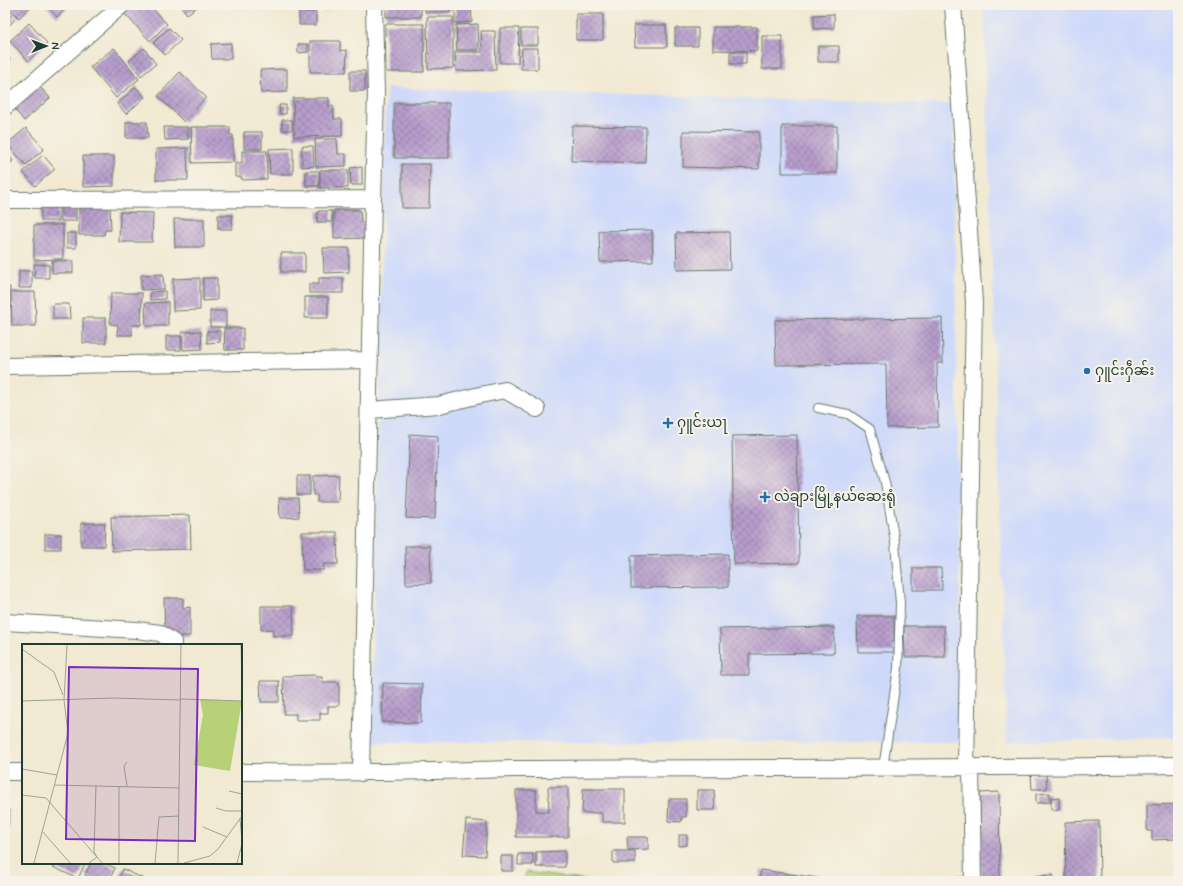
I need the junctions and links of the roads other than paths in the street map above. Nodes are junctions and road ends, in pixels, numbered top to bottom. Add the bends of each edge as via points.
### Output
1 (122, 5) edge
2 (374, 5) edge
3 (953, 5) edge
4 (5, 107) edge
5 (372, 199) junction
6 (5, 200) edge
7 (370, 360) junction
8 (5, 366) edge
9 (818, 408) dead end
10 (536, 409) dead end
11 (369, 410) junction
12 (5, 622) edge
13 (174, 644) edge
14 (1178, 765) edge
15 (968, 767) junction
16 (883, 768) junction
17 (5, 772) edge
18 (22, 772) edge
19 (242, 772) edge
20 (362, 772) junction
21 (973, 881) edge

1 - 4 street
2 - 5 street via 376,94
3 - 15 street via 974,302
5 - 6 street
5 - 7 street
7 - 8 street
7 - 11 street
9 - 16 lane via 848,414 870,429 885,482 895,543 900,603 898,668
10 - 11 street via 506,390 439,406
11 - 20 street
12 - 13 street via 137,630 160,633
14 - 15 street
15 - 16 street
15 - 21 street
16 - 20 street
17 - 18 street
19 - 20 street

